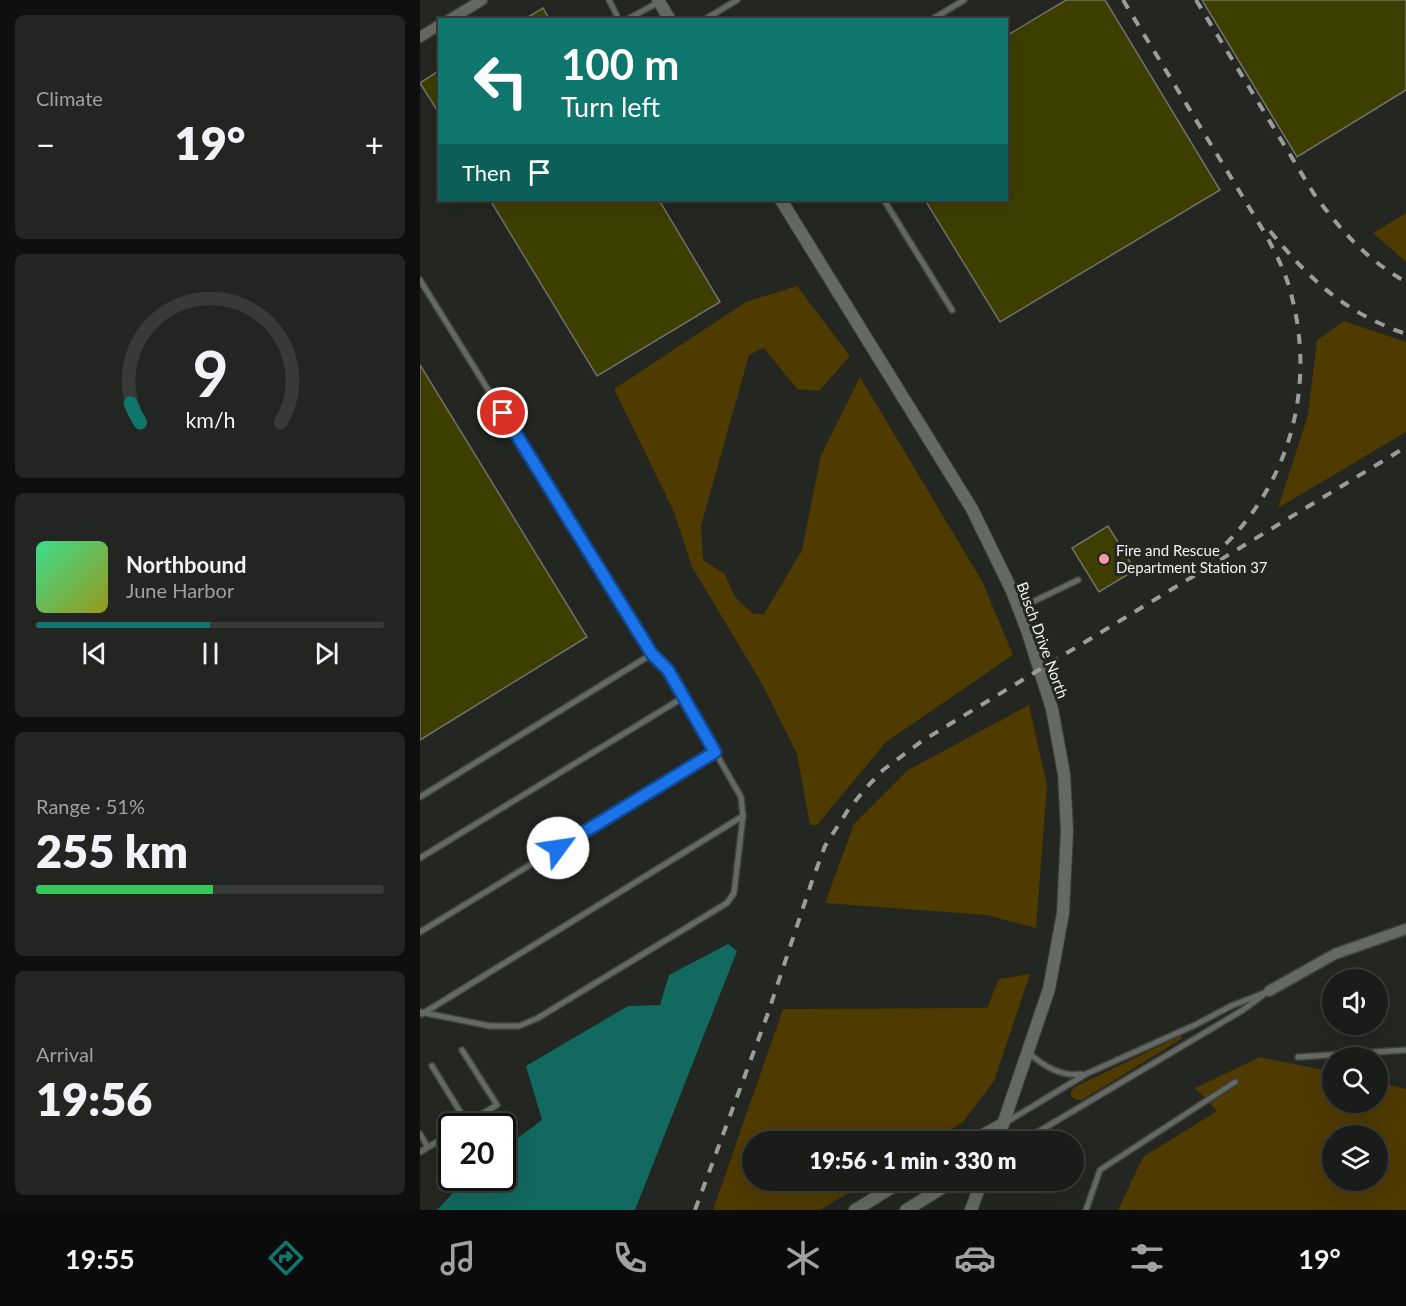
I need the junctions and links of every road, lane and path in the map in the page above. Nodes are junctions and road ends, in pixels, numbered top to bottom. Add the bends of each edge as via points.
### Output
1 (482, 0) edge
2 (609, 0) edge
3 (737, 0) edge
4 (964, 0) edge
5 (659, 1) edge
6 (452, 18) edge
7 (618, 18) edge
8 (629, 18) edge
9 (669, 18) edge
10 (707, 18) edge
11 (934, 18) edge
12 (438, 26) edge
13 (420, 37) edge
14 (782, 201) edge
15 (885, 201) edge
16 (420, 280) edge
17 (952, 310) dead end
18 (1078, 580) dead end
19 (1019, 609) junction
20 (652, 654) junction
21 (684, 697) junction
22 (715, 752) junction
23 (420, 798) edge
24 (743, 816) junction
25 (420, 858) edge
26 (1406, 928) edge
27 (420, 932) edge
28 (1269, 991) junction
29 (421, 1013) edge
30 (462, 1050) dead end
31 (1406, 1050) edge
32 (1028, 1051) junction
33 (1298, 1057) dead end
34 (432, 1066) dead end
35 (1086, 1074) junction
36 (1235, 1082) dead end
37 (457, 1113) edge
38 (484, 1113) edge
39 (1003, 1124) junction
40 (990, 1131) edge
41 (1001, 1131) edge
42 (1040, 1131) edge
43 (420, 1134) edge
44 (438, 1141) edge
45 (428, 1147) junction
46 (420, 1152) edge
47 (886, 1191) edge
48 (937, 1191) edge
49 (978, 1191) edge
50 (855, 1210) edge
51 (906, 1210) edge
52 (971, 1210) edge
53 (1086, 1210) edge

1 - 6 street
2 - 7 lane
3 - 10 lane
4 - 11 lane
5 - 8 lane
5 - 9 street
12 - 13 street
14 - 19 street, Busch Drive North via 972,509
15 - 17 lane
16 - 20 lane
18 - 19 lane
19 - 32 street, Busch Drive North via 1052,709 1064,774 1067,831 1063,913 1049,989
20 - 21 lane via 668,670
20 - 23 lane
21 - 22 lane
21 - 25 lane
22 - 24 lane via 741,797
22 - 27 lane
24 - 29 lane
24 - 29 lane via 734,893 727,903 519,1026 490,1026
26 - 28 street via 1335,954
28 - 35 lane
28 - 42 lane via 1243,1011
30 - 38 lane via 497,1105
31 - 33 lane
32 - 35 lane via 1040,1063 1071,1076
32 - 39 street, Busch Drive North
34 - 37 lane
35 - 39 lane
36 - 53 lane via 1100,1170
39 - 40 street
39 - 41 street, Busch Drive North
43 - 45 lane
44 - 45 lane
45 - 46 lane
47 - 50 street
48 - 51 street
49 - 52 street

